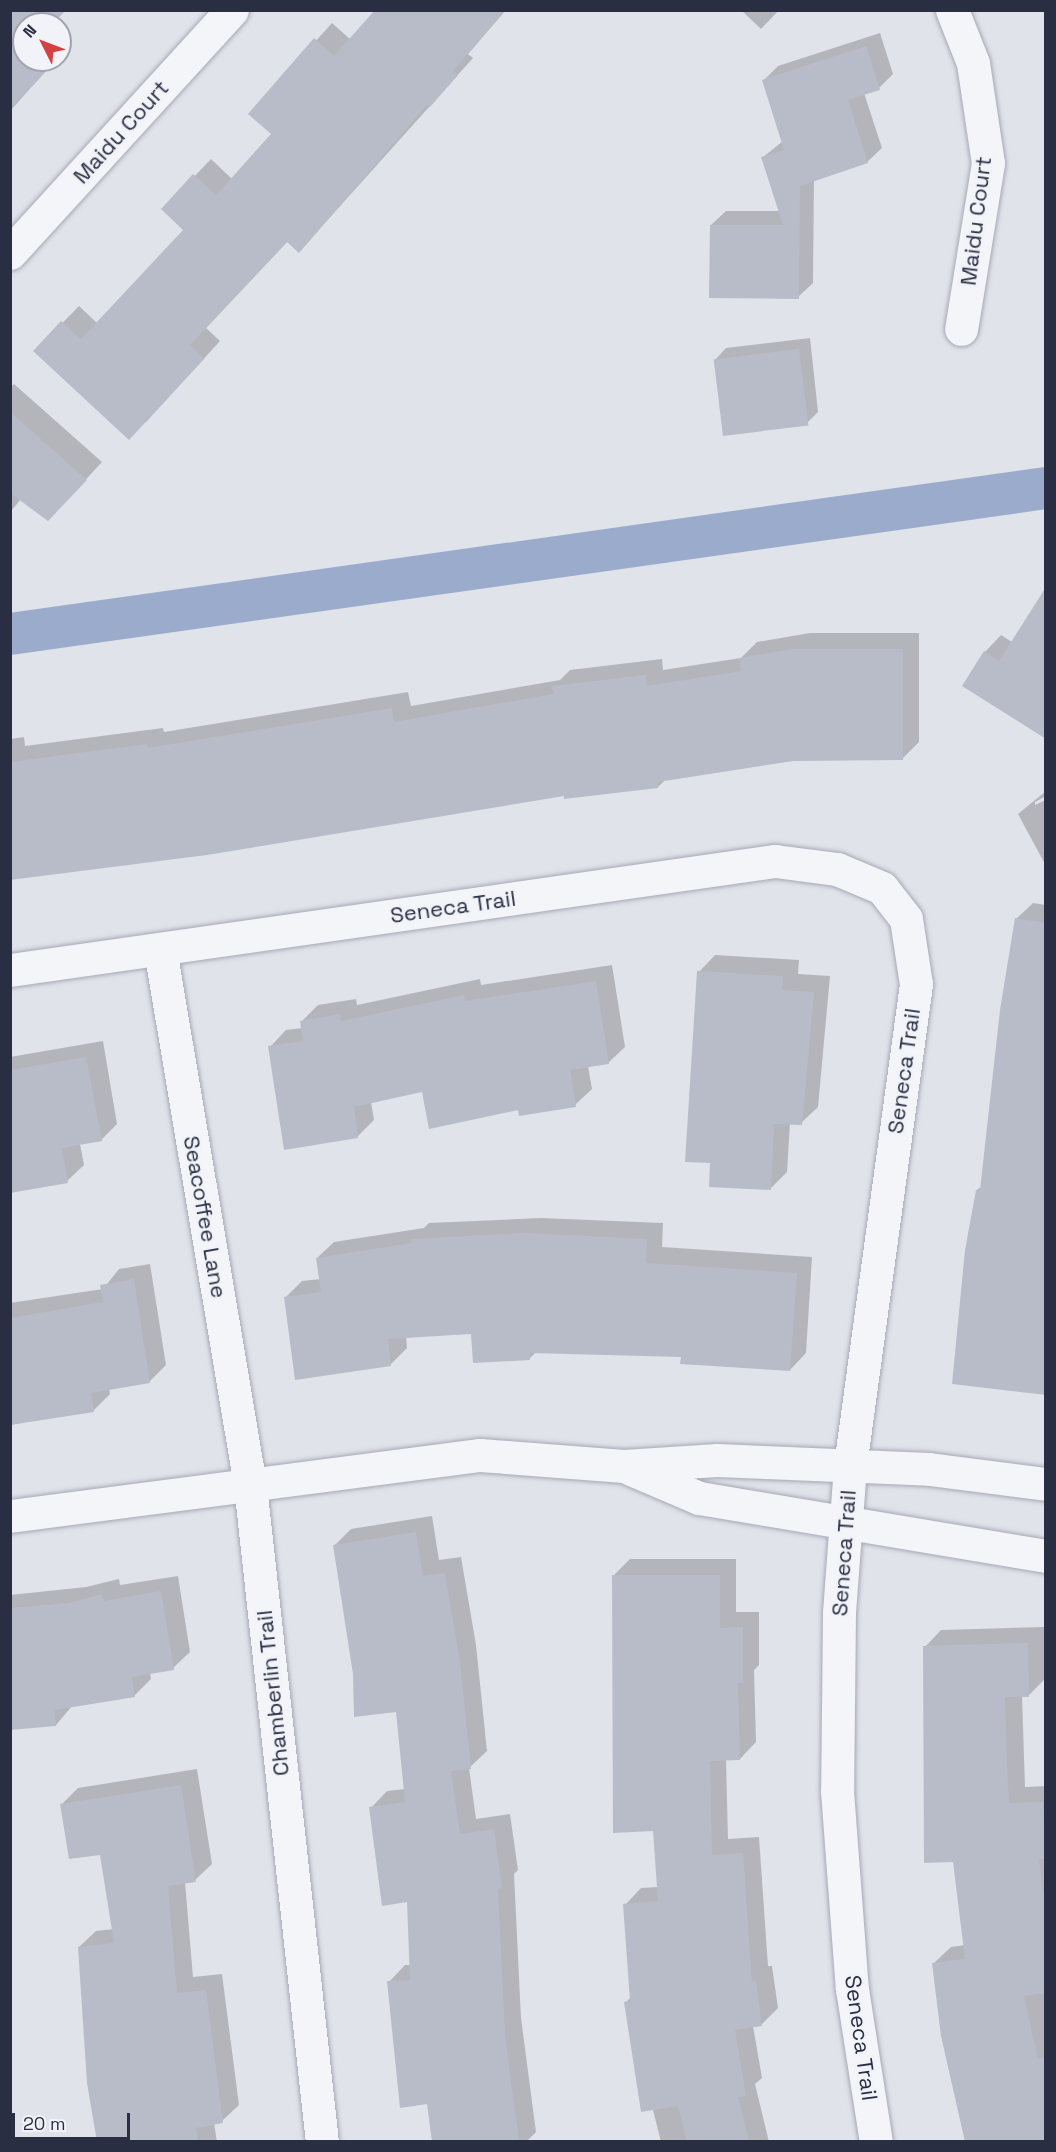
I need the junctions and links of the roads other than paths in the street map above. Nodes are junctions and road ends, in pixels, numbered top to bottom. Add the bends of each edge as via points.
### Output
1 (232, 10) edge
2 (952, 10) edge
3 (10, 253) edge
4 (961, 329) dead end
5 (160, 949) junction
6 (10, 970) edge
7 (624, 1466) junction
8 (849, 1466) junction
9 (1046, 1484) edge
10 (250, 1485) junction
11 (10, 1516) edge
12 (844, 1522) junction
13 (1046, 1556) edge
14 (322, 2142) edge
15 (876, 2142) edge

1 - 3 street, Maidu Court
2 - 4 street, Maidu Court via 973,63 988,163
5 - 6 street, Seneca Trail
5 - 8 street, Seneca Trail via 775,861 837,869 882,888 906,919 916,984
5 - 10 street, Seacoffee Lane
7 - 8 street via 717,1460
7 - 10 street via 480,1455
7 - 12 street via 699,1498
8 - 9 street via 929,1469
8 - 12 street, Seneca Trail
10 - 11 street
10 - 14 street, Chamberlin Trail
12 - 13 street
12 - 15 street, Seneca Trail via 837,1791 852,1989

